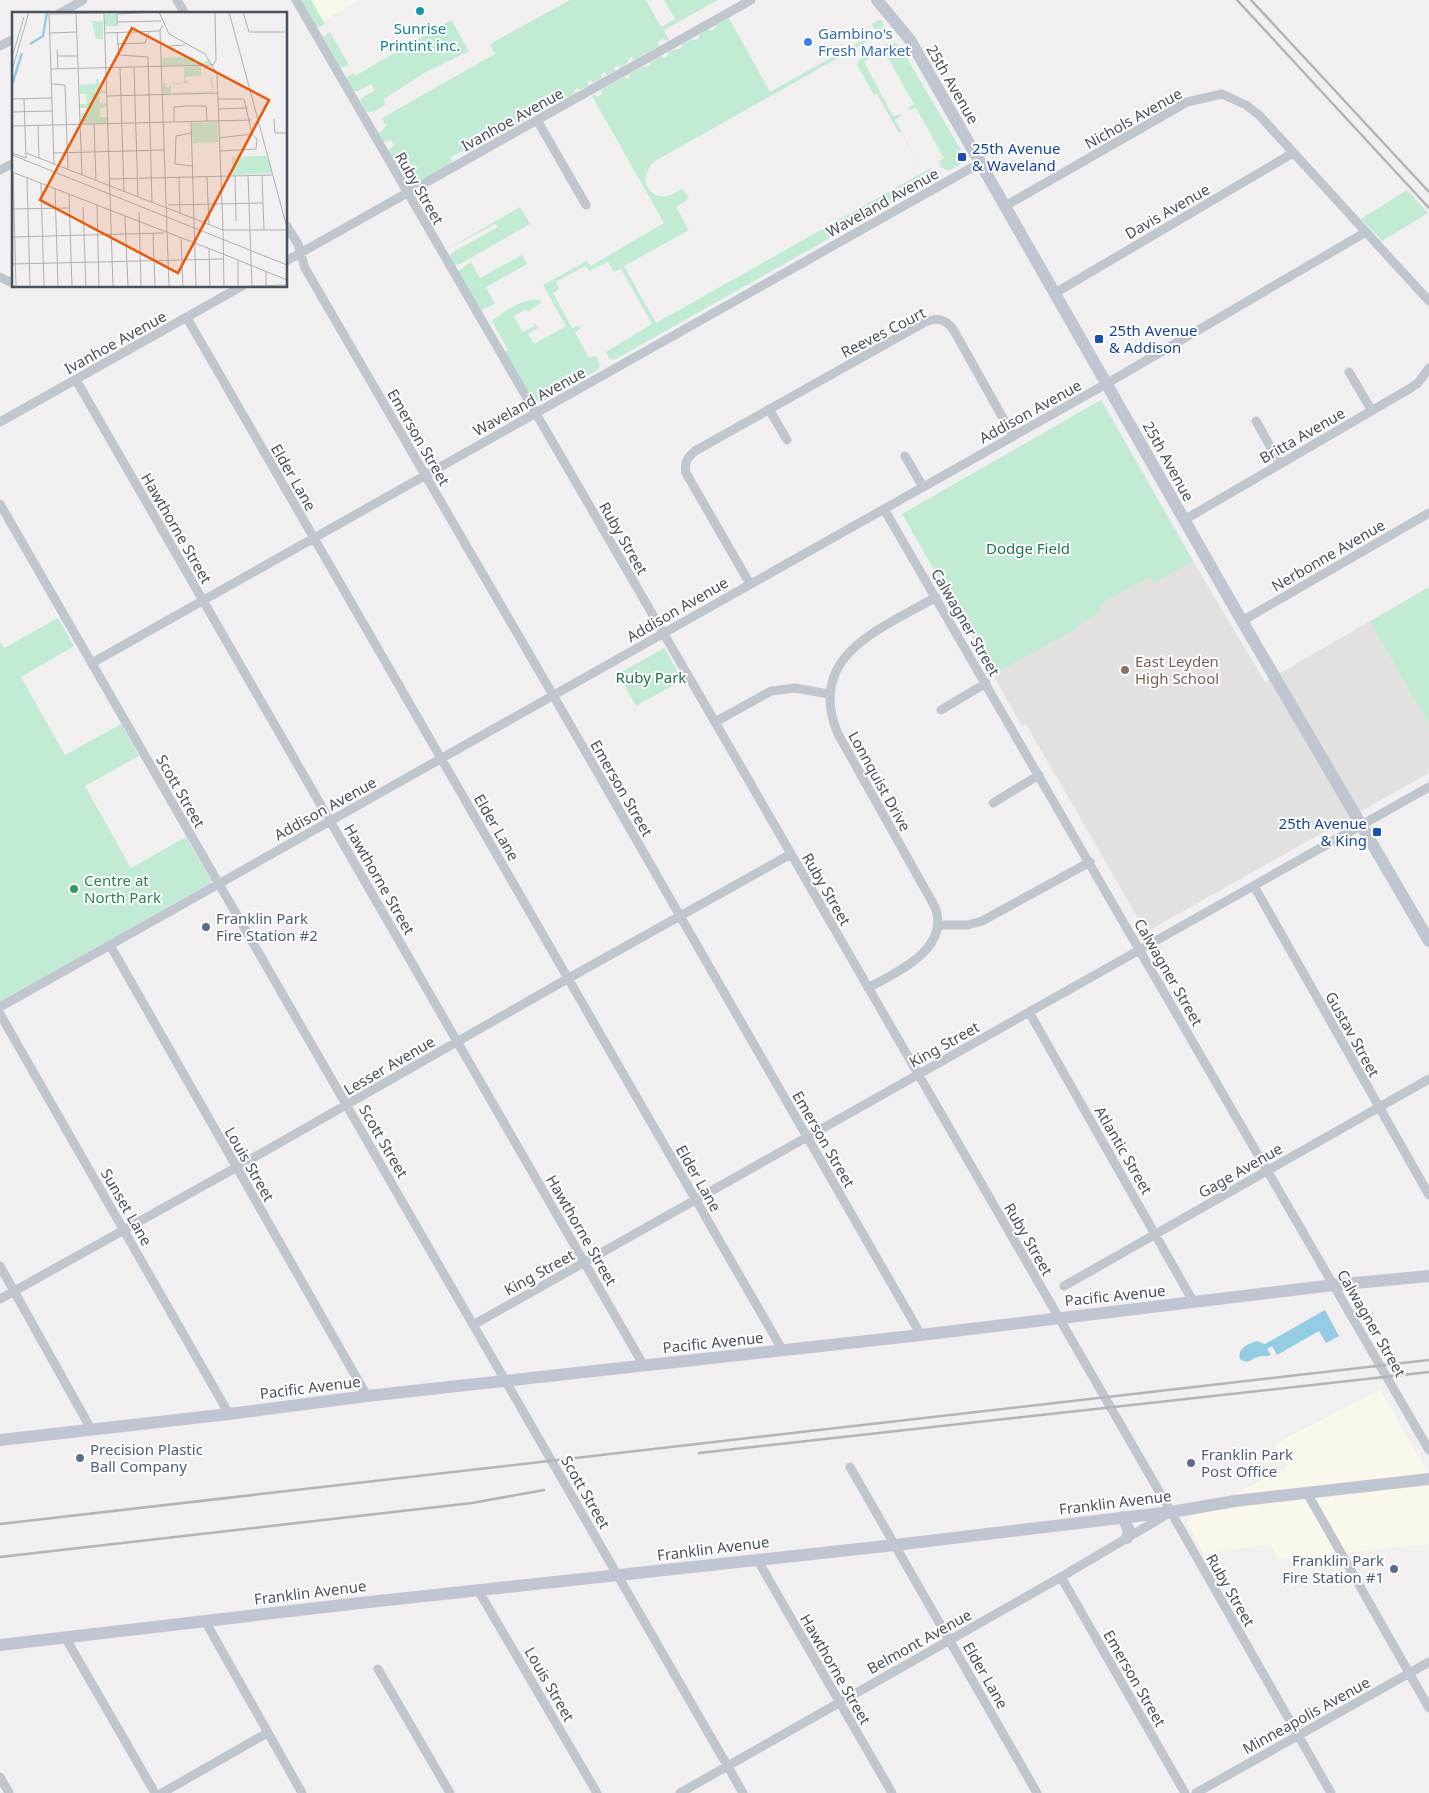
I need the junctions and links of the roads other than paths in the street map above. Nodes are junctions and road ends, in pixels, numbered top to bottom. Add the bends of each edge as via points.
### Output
1 (83, 0) edge
2 (177, 0) edge
3 (296, 0) edge
4 (751, 0) edge
5 (878, 0) edge
6 (62, 12) edge
7 (184, 12) edge
8 (12, 40) edge
9 (0, 46) edge
10 (537, 120) junction
11 (1293, 153) junction
12 (980, 163) junction
13 (12, 164) edge
14 (0, 170) edge
15 (407, 193) junction
16 (586, 205) dead end
17 (1005, 206) junction
18 (288, 227) edge
19 (1366, 232) junction
20 (300, 254) junction
21 (288, 261) edge
22 (0, 277) edge
23 (12, 282) edge
24 (239, 288) edge
25 (1055, 293) junction
26 (1429, 301) edge
27 (187, 318) junction
28 (1429, 368) edge
29 (1349, 372) dead end
30 (76, 380) junction
31 (1106, 384) junction
32 (769, 409) junction
33 (1372, 411) junction
34 (535, 413) junction
35 (1256, 421) dead end
36 (0, 422) edge
37 (1013, 436) junction
38 (787, 440) dead end
39 (905, 456) dead end
40 (1280, 464) junction
41 (425, 476) junction
42 (923, 487) junction
43 (0, 504) edge
44 (884, 509) junction
45 (1429, 512) edge
46 (1184, 520) junction
47 (314, 538) junction
48 (750, 584) junction
49 (936, 597) junction
50 (203, 601) junction
51 (1242, 621) junction
52 (663, 633) junction
53 (92, 663) junction
54 (986, 684) junction
55 (829, 694) junction
56 (553, 695) junction
57 (941, 710) dead end
58 (715, 722) junction
59 (442, 758) junction
60 (1039, 775) junction
61 (1429, 787) edge
62 (993, 804) dead end
63 (331, 821) junction
64 (1361, 825) junction
65 (791, 854) junction
66 (1090, 862) junction
67 (219, 884) junction
68 (1254, 886) junction
69 (680, 916) junction
70 (939, 925) junction
71 (1429, 941) edge
72 (110, 945) junction
73 (1140, 949) junction
74 (569, 978) junction
75 (868, 988) junction
76 (0, 1007) edge
77 (1029, 1012) junction
78 (0, 1014) edge
79 (457, 1042) junction
80 (917, 1075) junction
81 (1429, 1079) edge
82 (347, 1105) junction
83 (1378, 1108) junction
84 (807, 1136) junction
85 (236, 1167) junction
86 (1267, 1170) junction
87 (1429, 1195) edge
88 (696, 1200) junction
89 (124, 1230) junction
90 (1156, 1233) junction
91 (584, 1262) junction
92 (0, 1266) edge
93 (1429, 1276) edge
94 (1334, 1285) junction
95 (1064, 1286) dead end
96 (14, 1291) junction
97 (0, 1299) edge
98 (1194, 1302) junction
99 (1058, 1318) junction
100 (473, 1324) junction
101 (921, 1335) junction
102 (783, 1351) junction
103 (644, 1366) junction
104 (506, 1382) junction
105 (367, 1396) junction
106 (229, 1414) junction
107 (91, 1429) junction
108 (0, 1440) edge
109 (1429, 1450) edge
110 (850, 1467) dead end
111 (1429, 1479) edge
112 (1307, 1493) junction
113 (1171, 1512) junction
114 (1123, 1517) junction
115 (1127, 1538) junction
116 (895, 1545) junction
117 (757, 1559) junction
118 (618, 1575) junction
119 (1061, 1577) junction
120 (478, 1590) junction
121 (205, 1621) junction
122 (65, 1637) junction
123 (949, 1639) junction
124 (0, 1645) edge
125 (1429, 1662) edge
126 (378, 1669) dead end
127 (1409, 1673) junction
128 (839, 1702) junction
129 (1429, 1708) edge
130 (267, 1733) junction
131 (1298, 1736) junction
132 (728, 1766) junction
133 (0, 1776) edge
134 (10, 1793) edge
135 (155, 1793) edge
136 (162, 1793) edge
137 (302, 1793) edge
138 (450, 1793) edge
139 (597, 1793) edge
140 (680, 1793) edge
141 (743, 1793) edge
142 (892, 1793) edge
143 (1037, 1793) edge
144 (1185, 1793) edge
145 (1196, 1793) edge
146 (1331, 1793) edge

1 - 6 street
2 - 7 street
3 - 15 street, Ruby Street
4 - 10 street, Ivanhoe Avenue
5 - 12 street, 25th Avenue via 910,40
8 - 9 street
10 - 15 street, Ivanhoe Avenue
10 - 16 street
11 - 17 street, Nichols Avenue via 1246,105 1222,94 1203,97 1187,102
11 - 19 street, Nichols Avenue
11 - 25 street, Davis Avenue
12 - 17 street, 25th Avenue
12 - 34 street, Waveland Avenue
13 - 14 street
15 - 20 street, Ivanhoe Avenue
15 - 34 street, Ruby Street
17 - 25 street, 25th Avenue
18 - 20 street, Emerson Street
19 - 26 street, Nichols Avenue
19 - 31 street, Addison Avenue
20 - 21 street, Ivanhoe Avenue
20 - 41 street, Emerson Street via 305,268
22 - 23 street
24 - 27 street, Ivanhoe Avenue
25 - 31 street, 25th Avenue
27 - 30 street, Ivanhoe Avenue
27 - 47 street, Elder Lane
28 - 33 street, Britta Avenue via 1418,383
29 - 33 street
30 - 36 street, Ivanhoe Avenue
30 - 50 street, Hawthorne Street
31 - 37 street, Addison Avenue
31 - 46 street, 25th Avenue
32 - 37 street, Reeves Court via 925,322 941,319 953,329
32 - 38 street
32 - 48 street, Reeves Court via 695,451 685,467
33 - 40 street, Britta Avenue
34 - 41 street, Waveland Avenue
34 - 52 street, Ruby Street
35 - 40 street
37 - 42 street, Addison Avenue
39 - 42 street
40 - 46 street, Britta Avenue
41 - 47 street, Waveland Avenue
41 - 56 street, Emerson Street
42 - 44 street, Addison Avenue
43 - 53 street, Scott Street
44 - 48 street, Addison Avenue
44 - 49 street, Calwagner Street
45 - 51 street, Nerbonne Avenue
46 - 51 street, 25th Avenue
47 - 50 street, Waveland Avenue
47 - 59 street, Elder Lane
48 - 52 street, Addison Avenue
49 - 54 street, Calwagner Street
49 - 55 street, Lonnquist Drive via 861,640 841,662
50 - 53 street, Waveland Avenue
50 - 63 street, Hawthorne Street
51 - 64 street, 25th Avenue
52 - 56 street, Addison Avenue
52 - 58 street, Ruby Street
53 - 67 street, Scott Street
54 - 57 street
54 - 60 street, Calwagner Street
55 - 58 street via 795,688 771,691
55 - 70 street, Lonnquist Drive via 838,734 935,907
56 - 59 street, Addison Avenue
56 - 69 street, Emerson Street
58 - 65 street, Ruby Street
59 - 63 street, Addison Avenue
59 - 74 street, Elder Lane
60 - 62 street
60 - 66 street, Calwagner Street
61 - 64 street, King Street
63 - 67 street, Addison Avenue
63 - 79 street, Hawthorne Street
64 - 68 street, King Street
64 - 71 street, 25th Avenue
65 - 69 street, Lesser Avenue
65 - 75 street, Ruby Street
66 - 70 street via 982,921 968,925
66 - 73 street, Calwagner Street
67 - 72 street, Addison Avenue
67 - 82 street, Scott Street
68 - 73 street, King Street
68 - 83 street, Gustav Street
69 - 74 street, Lesser Avenue
69 - 84 street, Emerson Street
70 - 75 street via 921,956
72 - 76 street, Addison Avenue
72 - 85 street, Louis Street
73 - 77 street, King Street
73 - 86 street, Calwagner Street
74 - 79 street, Lesser Avenue
74 - 88 street, Elder Lane
75 - 80 street, Ruby Street
77 - 80 street, King Street
77 - 90 street, Atlantic Street
78 - 89 street, Sunset Lane
79 - 82 street, Lesser Avenue
79 - 91 street, Hawthorne Street
80 - 84 street, King Street
80 - 99 street, Ruby Street
81 - 83 street, Gage Avenue
82 - 85 street, Lesser Avenue
82 - 100 street, Scott Street
83 - 86 street, Gage Avenue
83 - 87 street, Gustav Street
84 - 88 street, King Street
84 - 101 street, Emerson Street
85 - 89 street, Lesser Avenue
85 - 105 street, Louis Street
86 - 90 street, Gage Avenue
86 - 94 street, Calwagner Street
88 - 91 street, King Street
88 - 102 street, Elder Lane
89 - 96 street, Lesser Avenue
89 - 106 street, Sunset Lane
90 - 95 street, Gage Avenue
90 - 98 street, Atlantic Street
91 - 100 street, King Street
91 - 103 street, Hawthorne Street
92 - 96 street
93 - 94 street, Pacific Avenue
94 - 98 street, Pacific Avenue
94 - 109 street, Calwagner Street
96 - 97 street, Lesser Avenue
96 - 107 street
98 - 99 street, Pacific Avenue
99 - 101 street, Pacific Avenue
99 - 113 street, Ruby Street
100 - 104 street, Scott Street
101 - 102 street, Pacific Avenue
102 - 103 street, Pacific Avenue
103 - 104 street, Pacific Avenue
104 - 105 street, Pacific Avenue
104 - 118 street, Scott Street
105 - 106 street, Pacific Avenue
106 - 107 street, Pacific Avenue
107 - 108 street, Pacific Avenue
110 - 116 street, Elder Lane
111 - 112 street, Franklin Avenue
112 - 113 street, Franklin Avenue
112 - 127 street
113 - 114 street, Franklin Avenue
113 - 115 street, Belmont Avenue
113 - 131 street, Ruby Street
114 - 115 street
114 - 116 street, Franklin Avenue
115 - 119 street, Belmont Avenue
116 - 117 street, Franklin Avenue
116 - 123 street, Elder Lane
117 - 118 street, Franklin Avenue
117 - 128 street, Hawthorne Street
118 - 120 street, Franklin Avenue
118 - 132 street, Scott Street
119 - 123 street, Belmont Avenue
119 - 144 street, Emerson Street
120 - 121 street, Franklin Avenue
120 - 139 street, Louis Street
121 - 122 street, Franklin Avenue
121 - 130 street
122 - 124 street, Franklin Avenue
122 - 135 street
123 - 128 street, Belmont Avenue
123 - 143 street, Elder Lane
125 - 127 street, Minneapolis Avenue
126 - 138 street
127 - 129 street
127 - 131 street, Minneapolis Avenue
128 - 132 street, Belmont Avenue
128 - 142 street, Hawthorne Street
130 - 136 street
130 - 137 street
131 - 145 street, Minneapolis Avenue
131 - 146 street, Ruby Street
132 - 140 street, Belmont Avenue
132 - 141 street, Scott Street
133 - 134 street

